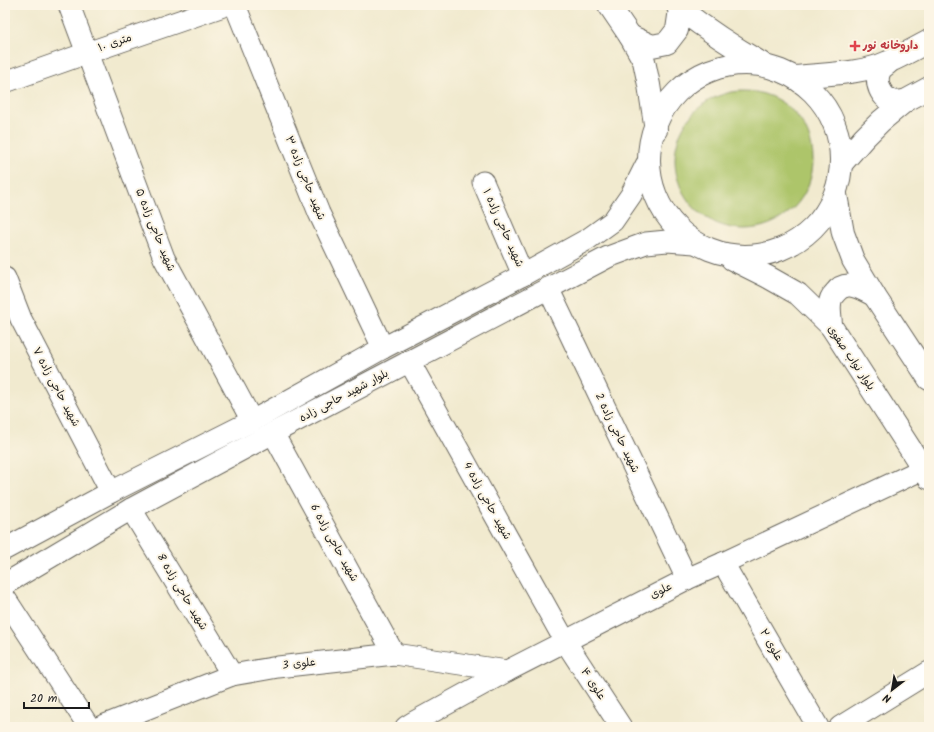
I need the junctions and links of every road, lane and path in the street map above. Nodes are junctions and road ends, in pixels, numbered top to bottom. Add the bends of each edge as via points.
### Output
1 (69, 5) edge
2 (226, 5) edge
3 (235, 5) edge
4 (609, 5) edge
5 (678, 7) edge
6 (630, 36) junction
7 (929, 41) edge
8 (86, 53) junction
9 (888, 63) junction
10 (764, 65) junction
11 (795, 77) junction
12 (5, 82) edge
13 (929, 88) edge
14 (905, 101) junction
15 (656, 130) junction
16 (842, 163) junction
17 (646, 165) junction
18 (483, 182) dead end
19 (836, 195) junction
20 (695, 244) junction
21 (726, 256) junction
22 (523, 275) junction
23 (5, 278) edge
24 (548, 288) junction
25 (874, 295) junction
26 (831, 326) junction
27 (383, 348) junction
28 (409, 361) junction
29 (929, 379) edge
30 (252, 421) junction
31 (273, 433) junction
32 (926, 473) edge
33 (111, 492) junction
34 (131, 509) junction
35 (5, 549) edge
36 (723, 563) junction
37 (686, 579) junction
38 (5, 584) edge
39 (5, 598) edge
40 (565, 641) junction
41 (394, 654) junction
42 (507, 671) junction
43 (929, 672) edge
44 (232, 676) junction
45 (412, 725) edge
46 (89, 727) edge
47 (100, 727) edge
48 (621, 727) edge
49 (818, 727) edge
50 (840, 727) edge

1 - 8 street, شهید حاجی زاده ۵
2 - 8 street, ۱۰ متری
3 - 27 street, شهید حاجی زاده ۳ via 319,213
4 - 6 main road
5 - 6 main road via 678,30 667,43 652,46
5 - 10 main road via 727,43
6 - 15 main road via 644,61
7 - 9 main road
8 - 12 street, ۱۰ متری
8 - 30 street, شهید حاجی زاده ۵ via 164,258
9 - 11 main road via 866,69
9 - 14 main road via 881,70 878,79 880,89 894,102
10 - 11 main road
10 - 15 main road via 730,64 698,75 671,96
11 - 16 main road via 821,99 837,129
13 - 14 main road
14 - 16 main road via 881,121
15 - 17 main road
16 - 19 main road
17 - 20 main road via 654,196 670,223
17 - 22 street, بلوار شهید حاجی زاده via 631,195 613,221 588,239
18 - 22 street, شهید حاجی زاده ۱
19 - 21 main road via 819,224 792,246 760,257
19 - 25 main road via 843,233 853,260
20 - 21 main road
20 - 24 street, بلوار شهید حاجی زاده via 667,241 646,243 608,257
21 - 26 main road, بلوار نواب صفوی via 798,294
22 - 27 street, بلوار شهید حاجی زاده
23 - 33 street, شهید حاجی زاده ۷ via 21,319
24 - 28 street, بلوار شهید حاجی زاده
24 - 37 street, شهید حاجی زاده 2
25 - 26 main road via 851,285 838,289 830,303
25 - 29 main road
26 - 32 main road, بلوار نواب صفوی
27 - 30 street, بلوار شهید حاجی زاده
28 - 31 street, بلوار شهید حاجی زاده
28 - 40 street, شهید حاجی زاده 4
30 - 33 street, بلوار شهید حاجی زاده
31 - 34 street, بلوار شهید حاجی زاده
31 - 41 street, شهید حاجی زاده 6
32 - 36 street, علوی
33 - 35 street, بلوار شهید حاجی زاده
34 - 38 street, بلوار شهید حاجی زاده
34 - 44 street, شهید حاجی زاده 8
36 - 37 street, علوی
36 - 49 street, علوی ۲
37 - 40 street, علوی
39 - 46 street
40 - 42 street, علوی
40 - 48 street, علوی ۴
41 - 42 street, علوی 3
41 - 44 street, علوی 3 via 278,667
42 - 45 street, علوی
43 - 50 street
44 - 47 street, علوی 3

